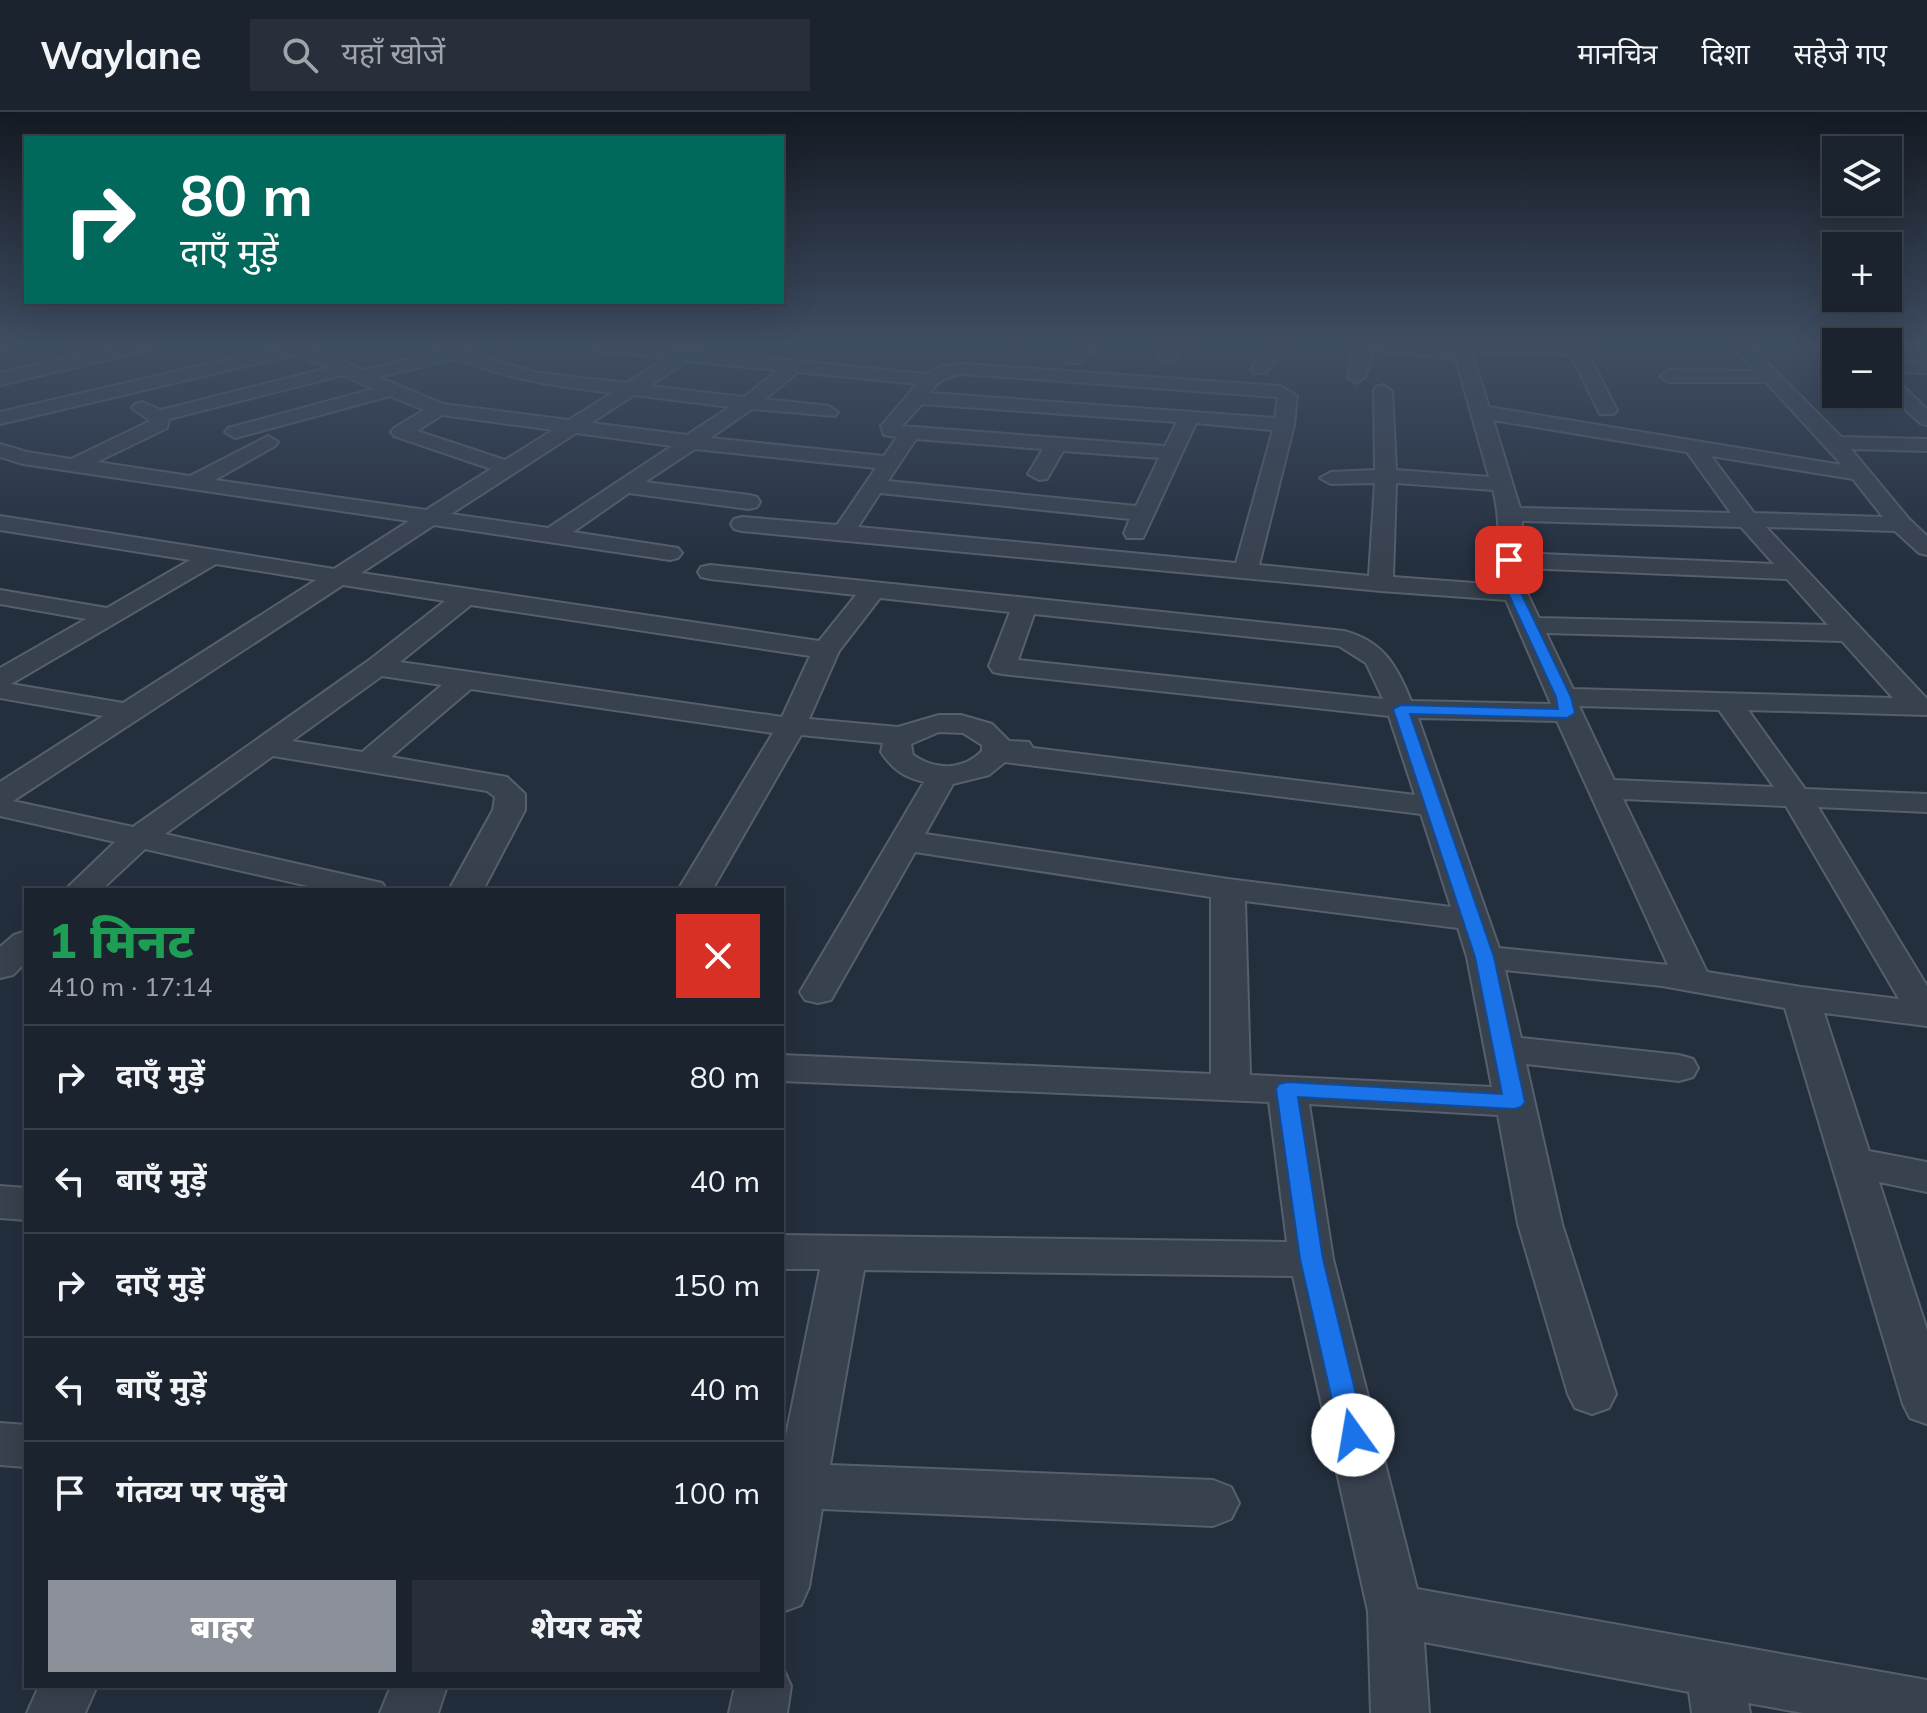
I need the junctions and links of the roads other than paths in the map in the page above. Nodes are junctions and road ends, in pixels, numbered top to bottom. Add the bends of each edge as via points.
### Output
1 (160, 421) edge
2 (277, 421) edge
3 (420, 421) edge
4 (532, 421) edge
5 (582, 421) edge
6 (722, 421) edge
7 (896, 421) edge
8 (1187, 421) edge
9 (1233, 421) edge
10 (1285, 421) edge
11 (1384, 421) edge
12 (1485, 421) edge
13 (1535, 421) edge
14 (1814, 421) edge
15 (1284, 425) junction
16 (574, 426) junction
17 (235, 432) dead end
18 (909, 434) junction
19 (268, 442) dead end
20 (691, 442) junction
21 (1835, 443) junction
22 (1056, 445) junction
23 (1927, 445) edge
24 (1694, 447) junction
25 (0, 450) edge
26 (1173, 453) junction
27 (889, 463) junction
28 (75, 465) junction
29 (506, 470) junction
30 (1039, 474) dead end
31 (1860, 474) junction
32 (1386, 476) junction
33 (1331, 478) dead end
34 (193, 483) junction
35 (1503, 484) junction
36 (623, 486) junction
37 (872, 486) junction
38 (749, 502) dead end
39 (1144, 514) junction
40 (1511, 514) junction
41 (432, 518) junction
42 (1747, 520) junction
43 (0, 523) edge
44 (742, 524) dead end
45 (1901, 524) junction
46 (843, 532) junction
47 (553, 535) junction
48 (1927, 548) edge
49 (385, 550) junction
50 (670, 553) dead end
51 (212, 557) junction
52 (1123, 559) junction
53 (1509, 560) junction
54 (1246, 570) junction
55 (710, 572) dead end
56 (1794, 572) junction
57 (341, 577) junction
58 (1381, 584) junction
59 (873, 590) junction
60 (436, 591) junction
61 (1515, 593) junction
62 (467, 596) junction
63 (0, 597) edge
64 (1025, 606) junction
65 (111, 616) junction
66 (1531, 625) junction
67 (1848, 633) junction
68 (826, 650) junction
69 (377, 667) junction
70 (0, 679) edge
71 (465, 680) junction
72 (0, 690) edge
73 (1729, 704) junction
74 (1565, 705) junction
75 (1921, 706) edge
76 (1401, 709) junction
77 (128, 712) junction
78 (792, 726) junction
79 (904, 736) junction
80 (1046, 743) dead end
81 (267, 746) junction
82 (997, 752) junction
83 (368, 762) junction
84 (943, 775) junction
85 (1604, 789) junction
86 (0, 796) edge
87 (1796, 797) junction
88 (1927, 803) edge
89 (0, 807) edge
90 (1436, 807) junction
91 (139, 838) junction
92 (904, 841) junction
93 (329, 886) edge
94 (84, 888) edge
95 (350, 888) edge
96 (467, 888) edge
97 (696, 888) edge
98 (1228, 889) junction
99 (1472, 920) junction
100 (24, 944) edge
101 (1485, 957) junction
102 (0, 967) edge
103 (1693, 980) junction
104 (818, 992) dead end
105 (1801, 999) junction
106 (1927, 1014) edge
107 (1503, 1049) junction
108 (784, 1068) edge
109 (1679, 1068) dead end
110 (1231, 1088) junction
111 (1287, 1089) junction
112 (1514, 1102) junction
113 (1852, 1162) junction
114 (1927, 1177) edge
115 (0, 1202) edge
116 (24, 1204) edge
117 (784, 1252) edge
118 (845, 1254) junction
119 (1311, 1259) junction
120 (1592, 1394) dead end
121 (1927, 1404) edge
122 (0, 1444) edge
123 (24, 1446) edge
124 (801, 1486) junction
125 (1213, 1503) dead end
126 (784, 1576) edge
127 (1395, 1611) junction
128 (68, 1688) edge
129 (418, 1688) edge
130 (763, 1688) edge
131 (1717, 1691) edge
132 (1927, 1708) edge
133 (56, 1713) edge
134 (409, 1713) edge
135 (758, 1713) edge
136 (1400, 1713) edge

1 - 28 street
2 - 17 street
3 - 29 street via 401,432
4 - 16 street
5 - 16 street
6 - 20 street
7 - 18 street via 891,431
8 - 26 street
9 - 15 street
10 - 15 street
11 - 32 street
12 - 35 street
13 - 24 street
14 - 21 street
15 - 54 street
16 - 20 street
16 - 29 street
18 - 22 street
18 - 27 street
19 - 34 street
20 - 27 street
20 - 36 street
21 - 23 street
21 - 31 street
22 - 26 street
22 - 30 street
24 - 31 street
24 - 42 street
25 - 28 street
26 - 39 street
27 - 37 street
28 - 34 street
29 - 41 street
31 - 45 street
32 - 33 street
32 - 35 street
32 - 58 street
34 - 41 street
35 - 40 street
36 - 38 street
36 - 47 street
37 - 39 street
37 - 46 street
39 - 52 street
40 - 42 street
40 - 53 street
41 - 47 street
41 - 49 street
42 - 45 street
42 - 56 street
43 - 51 street
44 - 46 street
45 - 48 street
46 - 52 street
47 - 50 street
49 - 57 street
49 - 60 street
51 - 57 street
51 - 65 street
52 - 54 street
53 - 56 street
53 - 61 street
54 - 58 street
55 - 59 street
56 - 67 street
57 - 60 street
57 - 77 street
58 - 61 street
59 - 64 street
59 - 68 street
60 - 62 street
61 - 66 street
62 - 68 street
62 - 69 street
63 - 65 street
64 - 76 street via 1344,639 1362,644 1378,657
64 - 76 street via 1002,666
65 - 70 street
66 - 67 street
66 - 74 street
67 - 75 street
68 - 78 street
69 - 71 street
69 - 81 street
71 - 78 street
71 - 83 street
72 - 77 street
73 - 74 street
73 - 75 street
73 - 87 street
74 - 76 street
74 - 85 street
76 - 90 street
77 - 86 street
78 - 79 street
78 - 97 street
79 - 82 street via 934,724 960,724 992,737
79 - 84 street via 896,750 905,764
80 - 82 street
81 - 83 street
81 - 91 street
82 - 84 street via 985,766
82 - 90 street
83 - 96 street via 496,783 510,794 509,810
84 - 92 street
85 - 87 street
85 - 103 street
87 - 88 street
87 - 106 street
89 - 91 street
90 - 99 street
91 - 93 street
91 - 94 street
92 - 98 street
92 - 104 street
93 - 95 street
98 - 99 street
98 - 110 street
99 - 101 street
100 - 102 street
101 - 103 street
101 - 107 street
103 - 105 street
105 - 106 street
105 - 113 street
107 - 109 street
107 - 112 street
108 - 110 street
110 - 111 street
111 - 112 street
111 - 119 street
112 - 120 street via 1540,1224
113 - 114 street
113 - 121 street
115 - 116 street
117 - 118 street
118 - 119 street
118 - 124 street
119 - 127 street
122 - 123 street
124 - 125 street
124 - 126 street
127 - 131 street
127 - 136 street
128 - 133 street
129 - 134 street
130 - 135 street
131 - 132 street

